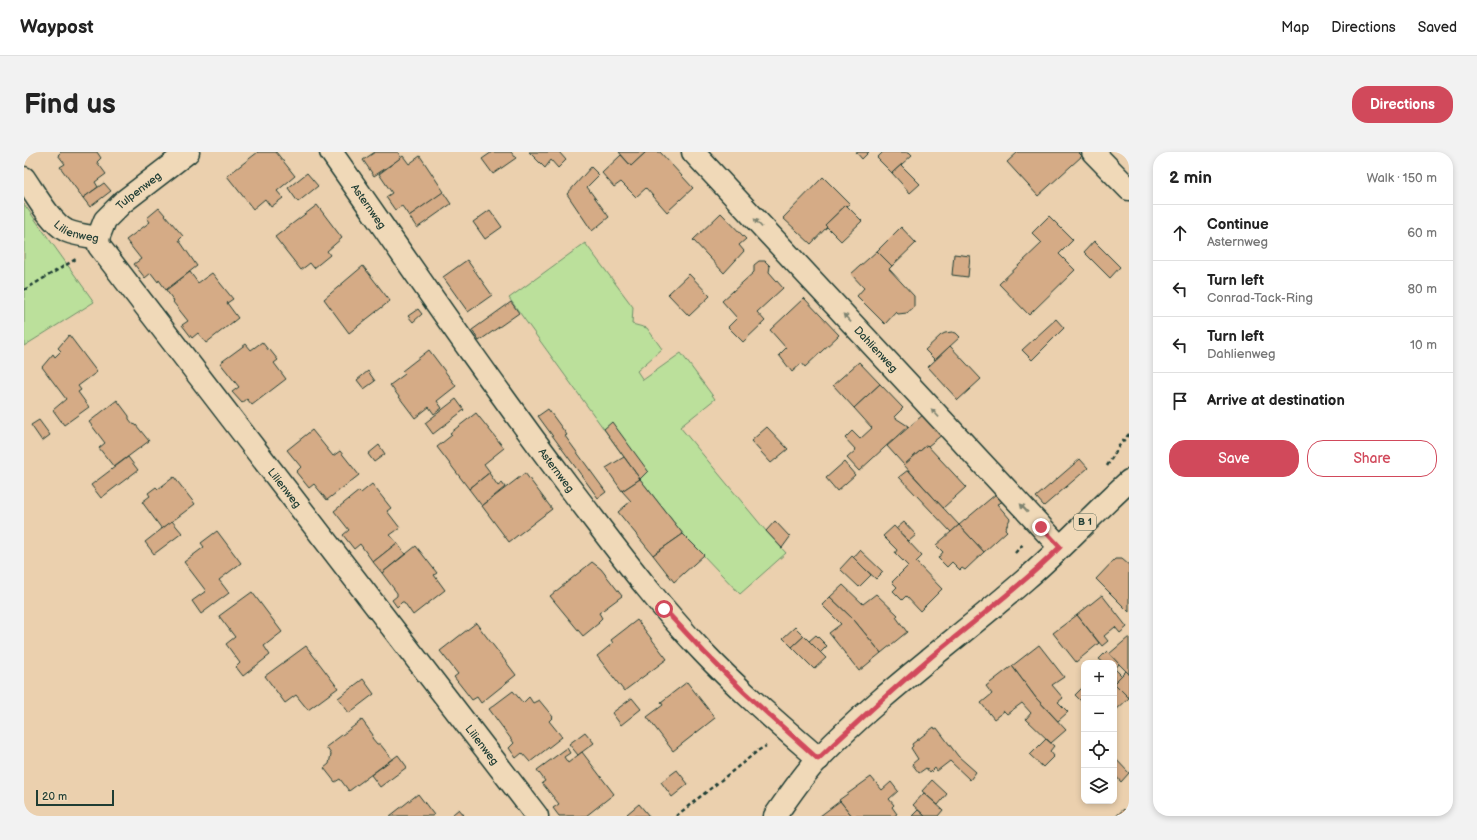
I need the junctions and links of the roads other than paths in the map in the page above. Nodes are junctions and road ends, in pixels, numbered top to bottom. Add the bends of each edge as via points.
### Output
1 (188, 152) edge
2 (331, 152) edge
3 (692, 152) edge
4 (1093, 152) edge
5 (24, 178) edge
6 (1129, 189) edge
7 (98, 242) junction
8 (1129, 481) edge
9 (1060, 547) junction
10 (818, 759) junction
11 (536, 816) edge
12 (775, 816) edge

1 - 7 street, Tulpenweg via 123,202 105,220
2 - 10 street, Asternweg via 525,427 664,609 744,692
9 -> 3 street, Dahlienweg
4 - 6 street
5 - 7 street, Lilienweg via 56,224 67,231
7 - 11 street, Lilienweg
8 - 9 street, B 1
9 - 10 street, B 1 via 1025,580 860,719
10 - 12 street, B 1

